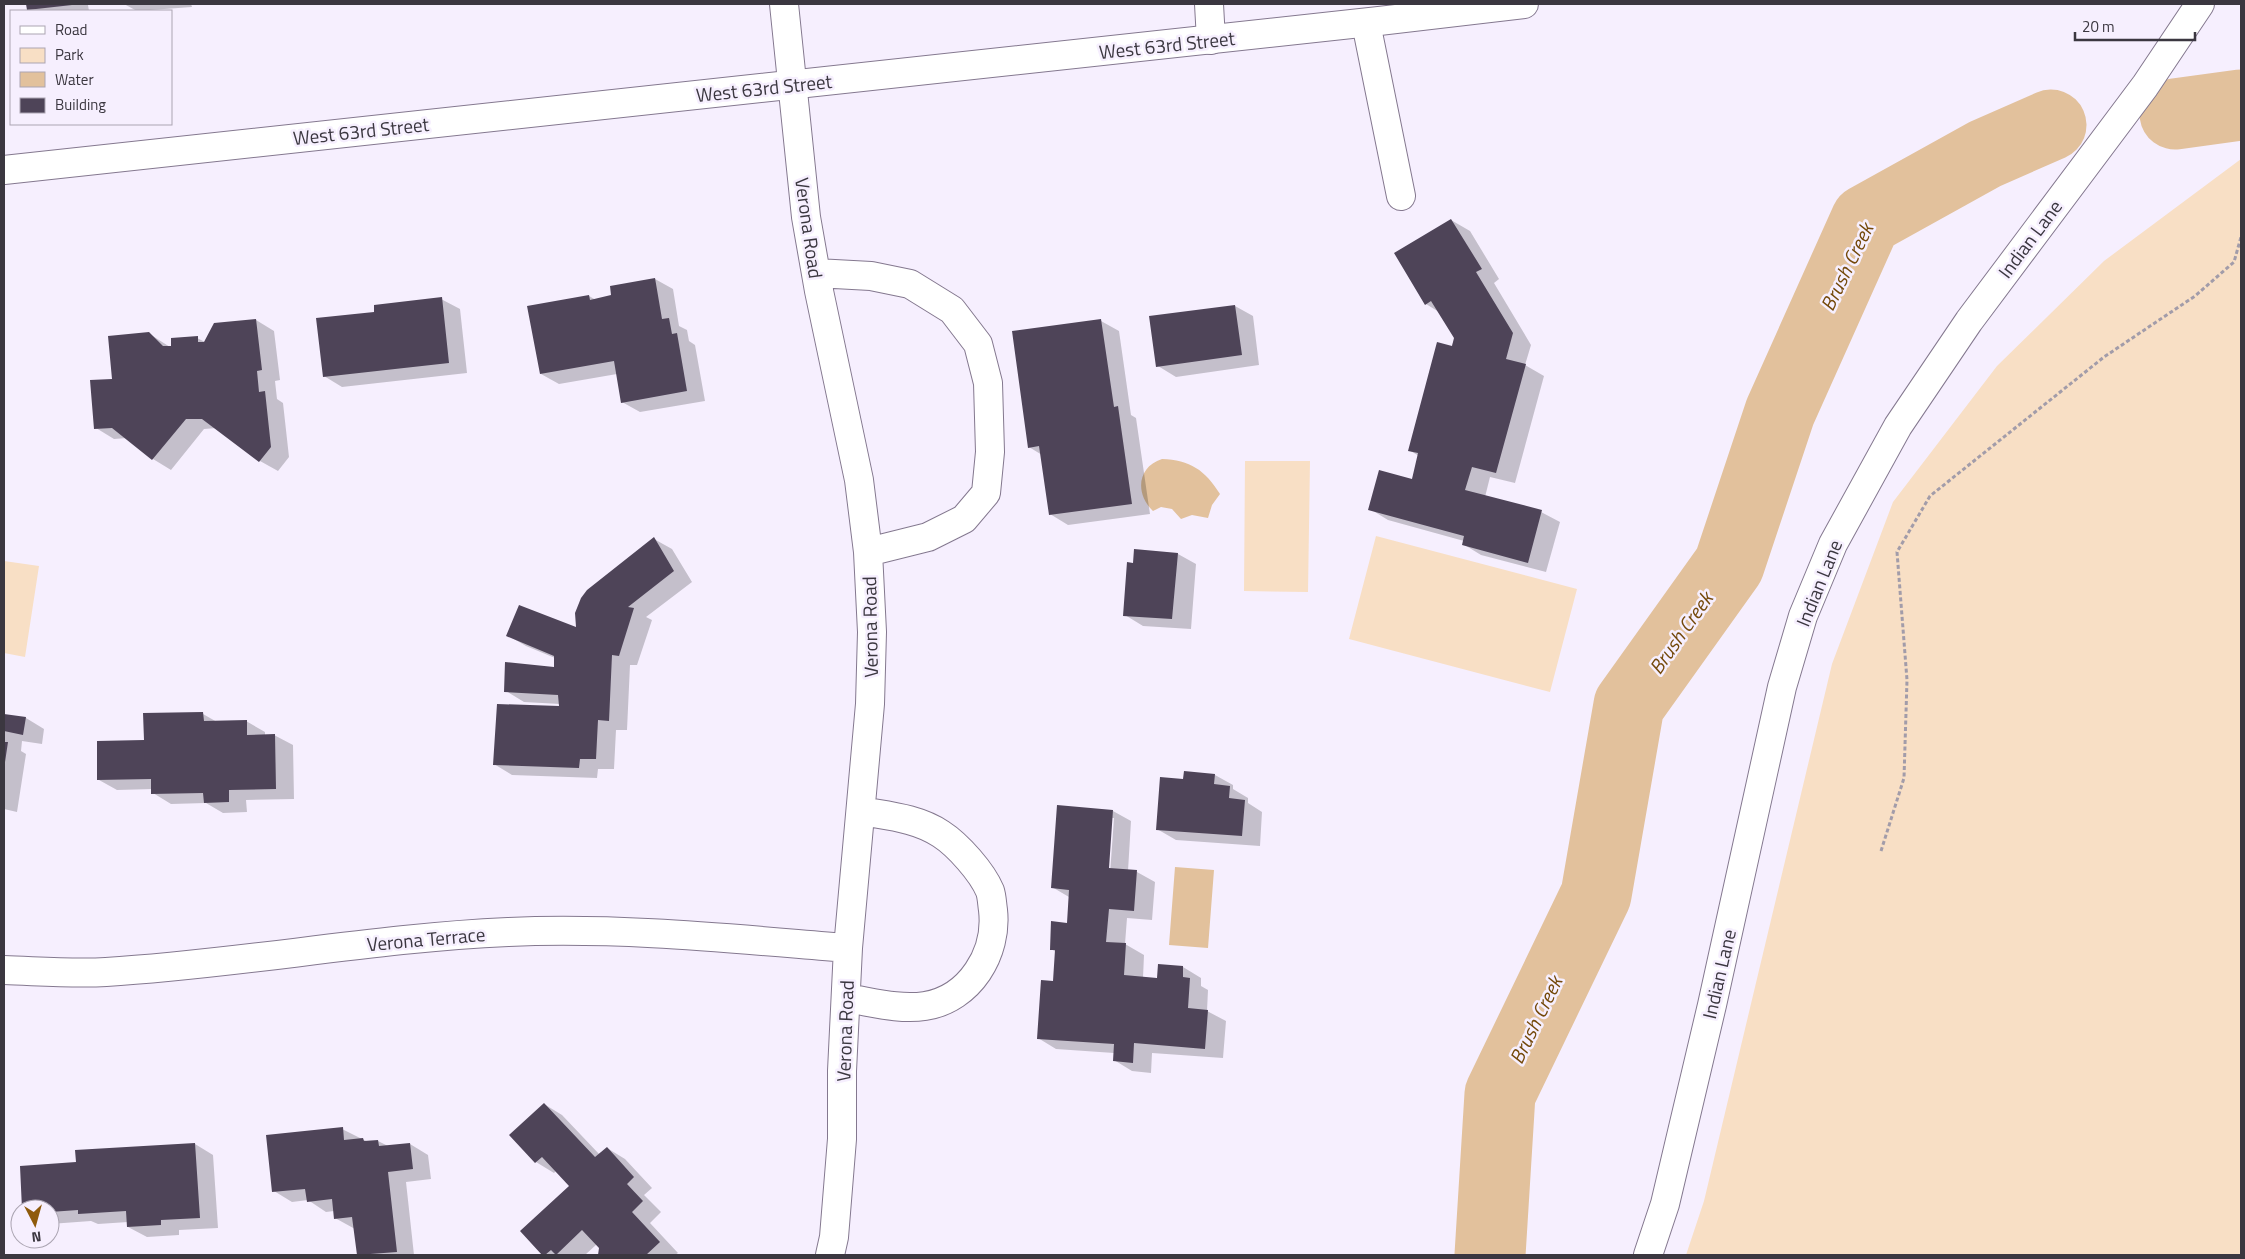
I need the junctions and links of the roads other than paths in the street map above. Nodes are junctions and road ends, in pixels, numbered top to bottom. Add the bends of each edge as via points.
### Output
1 (784, 4) edge
2 (1209, 4) edge
3 (1524, 4) edge
4 (2200, 4) edge
5 (1445, 9) edge
6 (1366, 23) junction
7 (1211, 40) junction
8 (791, 85) junction
9 (4, 170) edge
10 (1401, 196) dead end
11 (816, 273) junction
12 (868, 552) junction
13 (861, 811) junction
14 (848, 948) junction
15 (4, 970) edge
16 (846, 998) junction
17 (830, 1255) edge
18 (1648, 1255) edge

1 - 8 street, Verona Road
2 - 7 street
3 - 5 street, West 63rd Street
4 - 18 street, Indian Lane via 2145,86 1969,321 1898,426 1833,544 1803,616 1782,686 1670,1185
5 - 6 street, West 63rd Street
6 - 7 street, West 63rd Street
6 - 10 street
7 - 8 street, West 63rd Street
8 - 9 street, West 63rd Street
8 - 11 street, Verona Road via 806,217
11 - 12 street, Verona Road via 859,480
11 - 12 street via 871,276 910,284 952,310 978,344 988,383 990,452 986,493 964,519 928,537
12 - 13 street, Verona Road via 872,632
13 - 14 street, Verona Road
13 - 16 street via 915,821 941,834 971,862 990,892 994,923 989,953 971,982 950,998 926,1006 900,1007
14 - 15 street, Verona Terrace via 665,933 510,932 418,938 215,963 104,972
14 - 16 street, Verona Road
16 - 17 street, Verona Road via 842,1139

